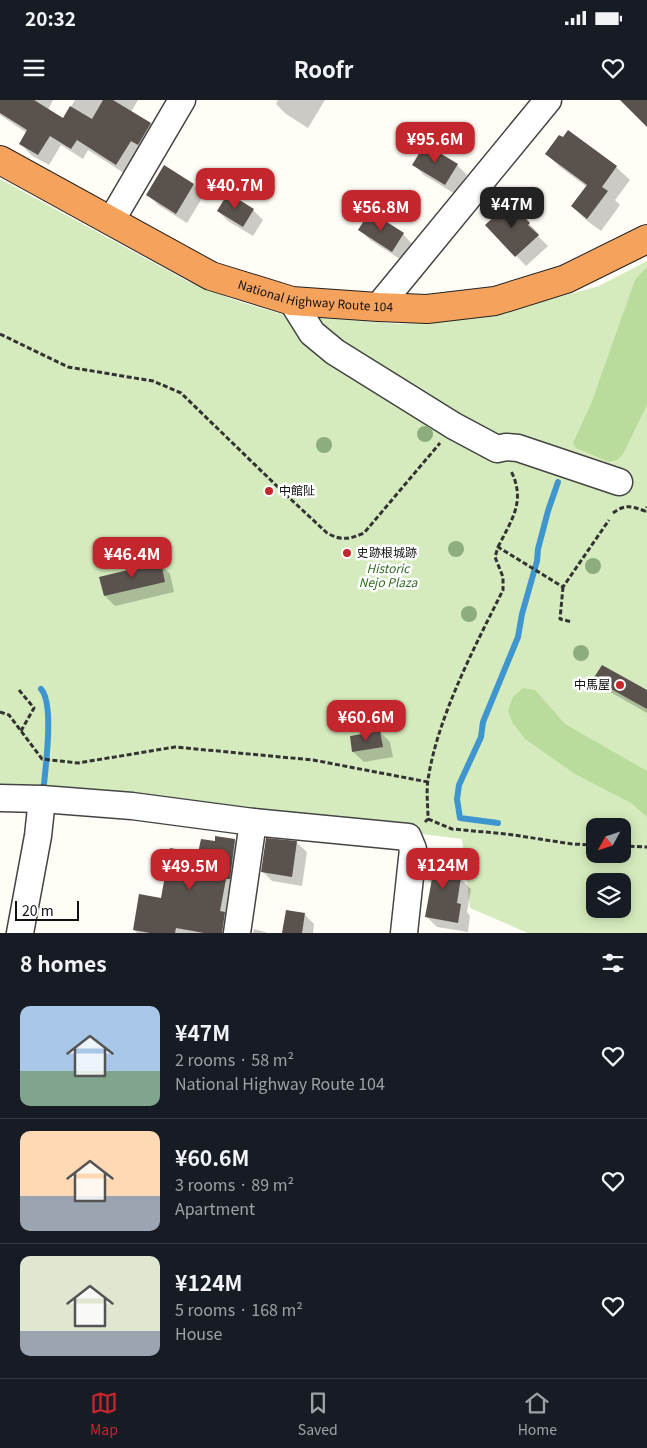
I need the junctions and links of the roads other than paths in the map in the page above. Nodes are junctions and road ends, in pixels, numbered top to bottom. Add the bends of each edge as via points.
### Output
1 (182, 100) edge
2 (548, 100) edge
3 (0, 160) edge
4 (111, 222) junction
5 (647, 239) edge
6 (292, 300) junction
7 (378, 307) junction
8 (619, 482) dead end
9 (0, 798) edge
10 (42, 799) junction
11 (253, 822) junction
12 (20, 933) edge
13 (237, 933) edge
14 (404, 933) edge

1 - 4 street
2 - 7 street
3 - 4 highway, National Highway Route 104
4 - 6 highway, National Highway Route 104 via 211,276
5 - 7 highway, National Highway Route 104 via 566,279 495,301 428,309
6 - 7 highway, National Highway Route 104
6 - 8 street via 312,333 335,352 454,426 497,449 518,448
9 - 10 street
10 - 11 street via 132,806
10 - 12 street
11 - 13 street
11 - 14 street via 408,837 413,848

